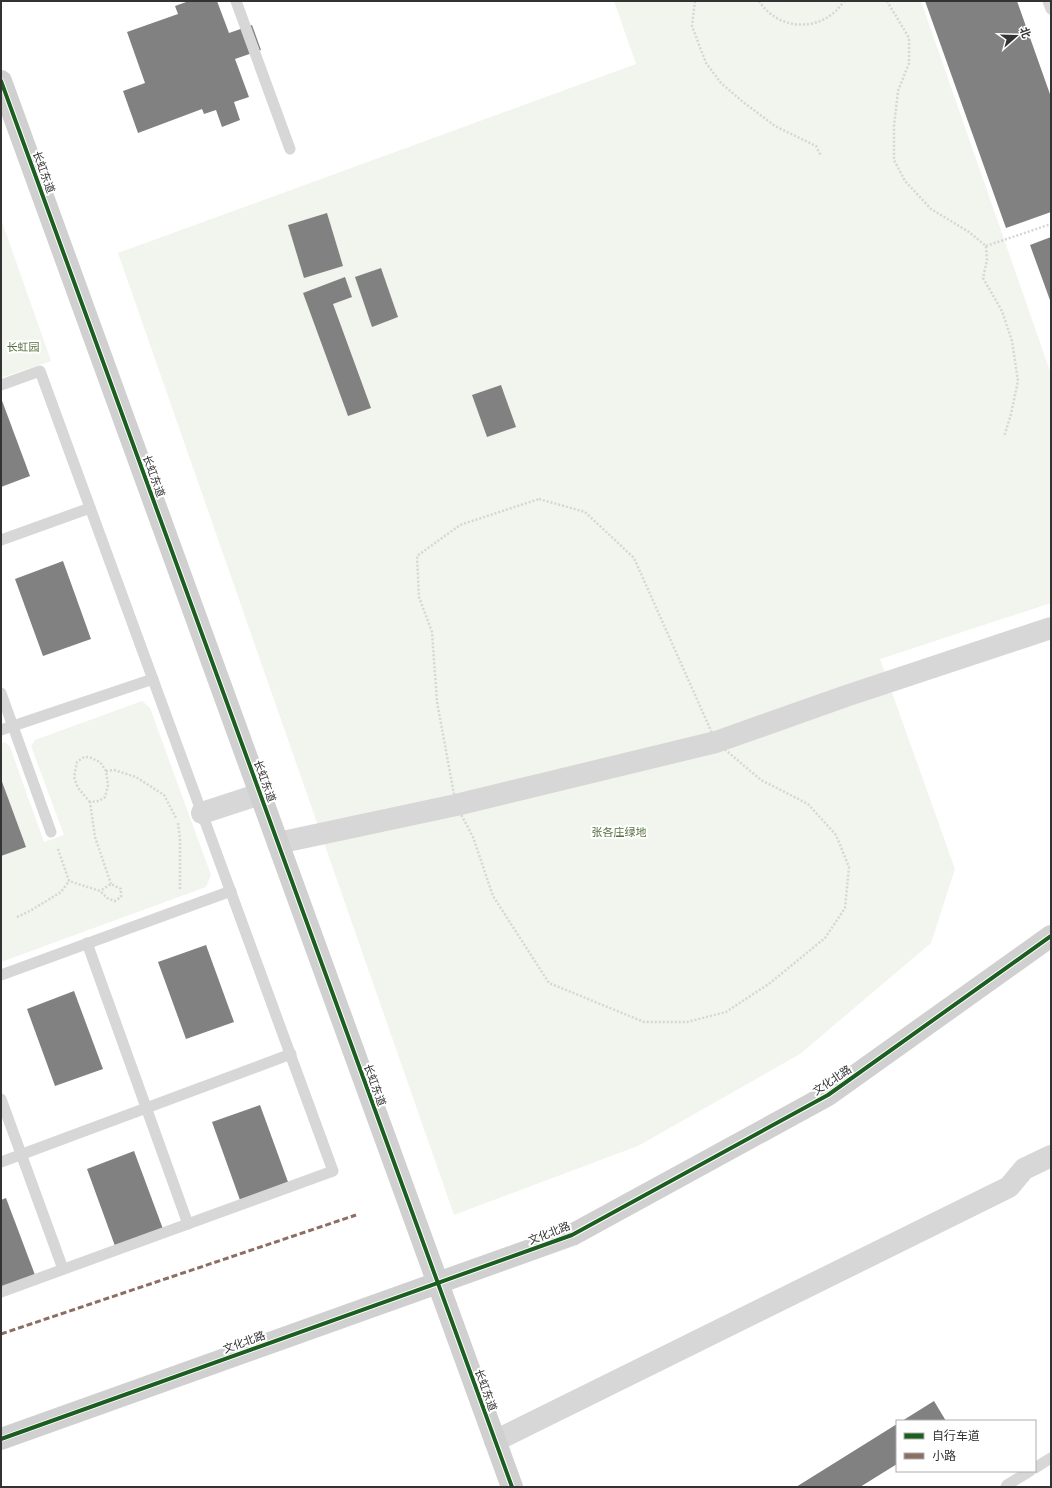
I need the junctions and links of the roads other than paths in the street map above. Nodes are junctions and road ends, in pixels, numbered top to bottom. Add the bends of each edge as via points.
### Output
1 (236, 1) edge
2 (1048, 1) edge
3 (1051, 9) edge
4 (1, 81) edge
5 (290, 149) dead end
6 (1, 385) edge
7 (90, 508) junction
8 (1, 540) edge
9 (1051, 628) edge
10 (153, 679) junction
11 (1, 693) edge
12 (13, 725) junction
13 (1, 730) edge
14 (260, 794) junction
15 (202, 813) junction
16 (51, 832) road end
17 (278, 843) junction
18 (231, 891) junction
19 (1051, 936) edge
20 (87, 943) junction
21 (1, 975) edge
22 (291, 1054) junction
23 (1, 1099) edge
24 (146, 1108) junction
25 (21, 1154) junction
26 (1051, 1156) edge
27 (1, 1162) edge
28 (188, 1224) junction
29 (63, 1269) junction
30 (437, 1283) junction
31 (1, 1292) edge
32 (1, 1439) edge
33 (495, 1440) junction
34 (1051, 1458) edge
35 (1036, 1467) edge
36 (1028, 1472) edge
37 (512, 1487) edge
38 (1006, 1487) edge

1 - 5 lane
2 - 3 lane
4 - 14 street, 长虹东道
6 - 7 lane via 40,371
7 - 8 lane
7 - 10 lane
9 - 17 street via 716,742 456,805
10 - 12 lane
10 - 15 lane
11 - 12 lane
12 - 13 lane
12 - 16 lane
14 - 15 street
14 - 17 street, 长虹东道
15 - 18 lane
17 - 30 street, 长虹东道
18 - 20 lane
18 - 22 lane
19 - 30 street, 文化北路 via 828,1095 572,1235
20 - 21 lane
20 - 24 lane
22 - 24 lane
22 - 28 lane via 333,1171
23 - 25 lane
24 - 25 lane
24 - 28 lane
25 - 27 lane
25 - 29 lane
26 - 33 street via 1024,1169 1009,1187
28 - 29 lane
29 - 31 lane
30 - 32 street, 文化北路
30 - 33 street, 长虹东道
33 - 37 street, 长虹东道
34 - 35 lane
36 - 38 lane

